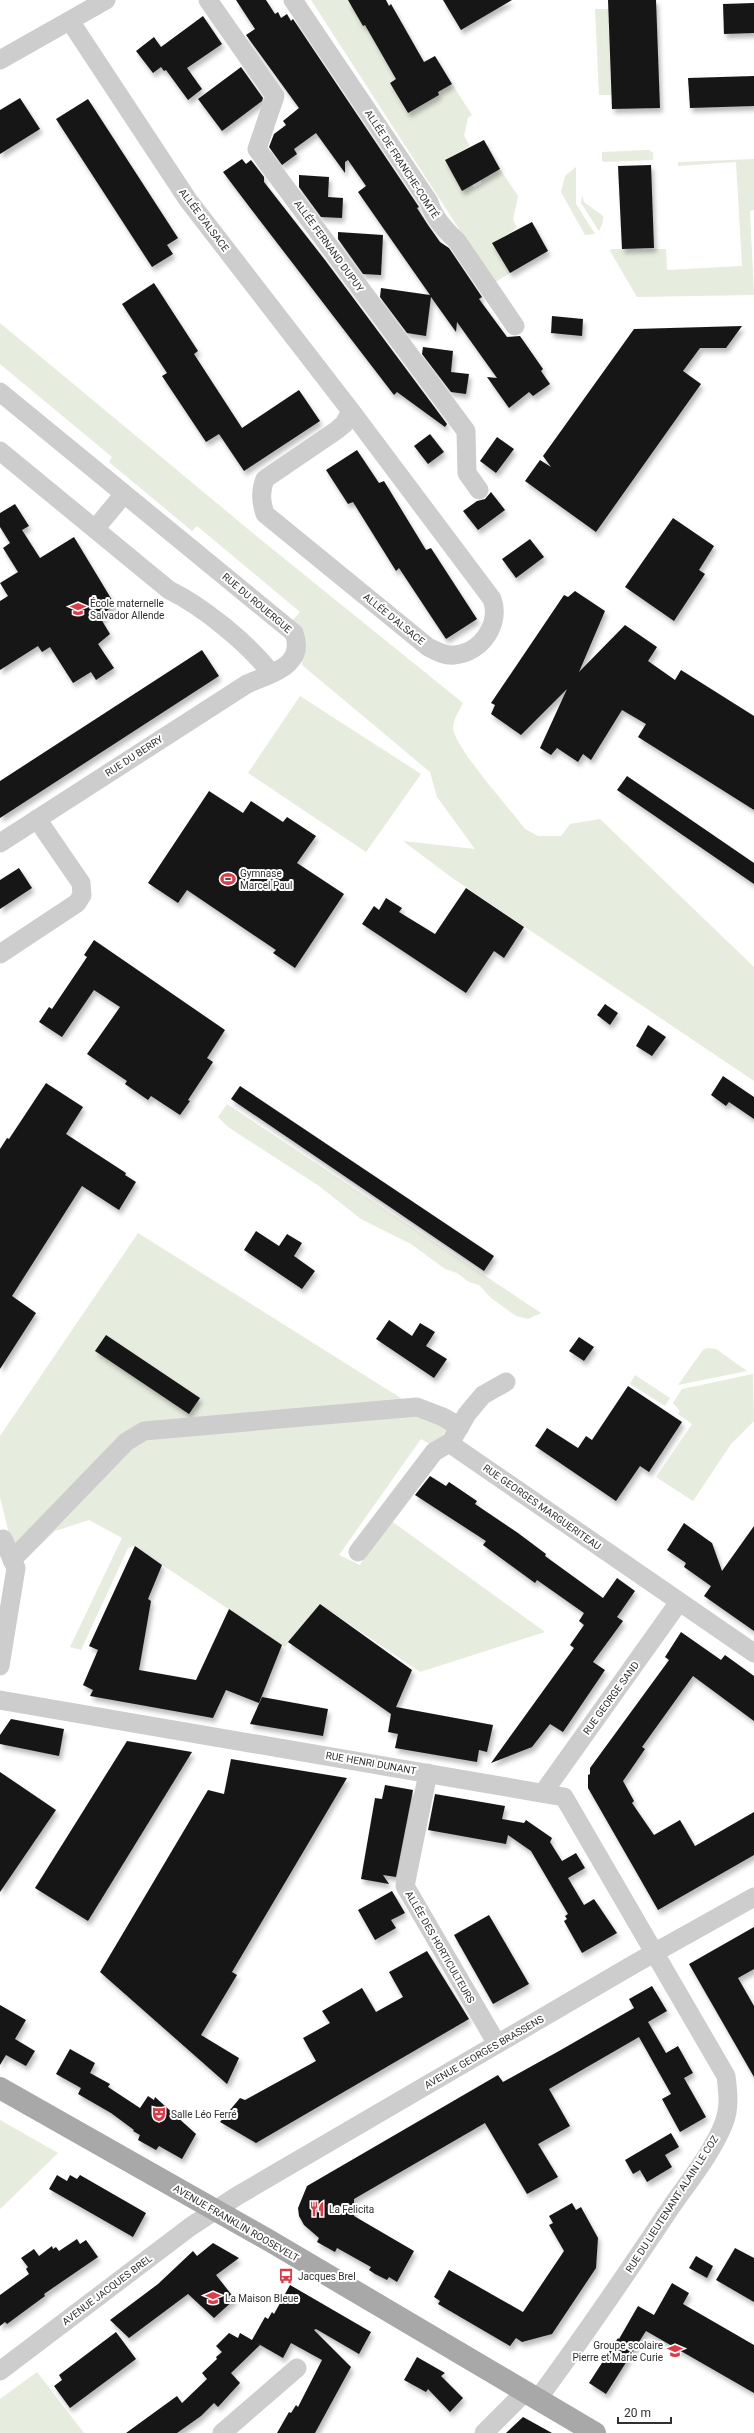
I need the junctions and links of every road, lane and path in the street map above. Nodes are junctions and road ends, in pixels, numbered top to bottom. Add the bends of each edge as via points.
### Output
1 (106, 0) edge
2 (208, 0) edge
3 (293, 0) edge
4 (70, 21) junction
5 (0, 60) edge
6 (515, 326) dead end
7 (0, 392) edge
8 (351, 410) junction
9 (0, 451) edge
10 (479, 490) dead end
11 (124, 494) junction
12 (95, 529) junction
13 (270, 673) junction
14 (37, 819) junction
15 (0, 843) edge
16 (0, 954) edge
17 (506, 1382) dead end
18 (454, 1435) junction
19 (3, 1539) dead end
20 (358, 1552) dead end
21 (12, 1560) junction
22 (679, 1602) junction
23 (754, 1653) edge
24 (0, 1666) edge
25 (0, 1700) edge
26 (428, 1773) junction
27 (542, 1793) junction
28 (754, 1897) edge
29 (655, 1953) junction
30 (497, 2044) junction
31 (0, 2088) edge
32 (216, 2211) junction
33 (297, 2368) dead end
34 (0, 2371) edge
35 (530, 2396) junction
36 (222, 2433) edge
37 (484, 2433) edge
38 (595, 2433) edge

1 - 4 street
2 - 10 street, ALLÉE FERNAND DUPUY via 275,96 257,149 466,431 467,473
3 - 6 street, ALLÉE DE FRANCHE-COMTÉ via 429,202 447,233 457,241
4 - 5 street
4 - 8 street, ALLÉE D'ALSACE via 188,200
7 - 11 street, RUE DU ROUERGUE
8 - 8 street, ALLÉE D'ALSACE via 344,424 337,430 265,479 261,489 265,514 428,647 442,654 455,655 468,651 485,639 491,628 496,609 492,598
9 - 12 street
11 - 12 street
11 - 13 street, RUE DU ROUERGUE via 294,633 298,644 296,657 288,665
12 - 13 street via 169,590 190,600 255,654
13 - 14 street, RUE DU BERRY via 247,684
14 - 15 street, RUE DU BERRY
14 - 16 street via 81,883 82,895 77,904
17 - 18 street via 483,1395
18 - 20 street via 434,1452
18 - 21 street, RUE GEORGES MARGUERITEAU via 443,1417 417,1407 144,1431 126,1442
18 - 22 street, RUE GEORGES MARGUERITEAU
19 - 21 street
21 - 24 street via 16,1568
22 - 23 street, RUE GEORGES MARGUERITEAU
22 - 27 street, RUE GEORGE SAND
25 - 26 street, RUE HENRI DUNANT
26 - 27 street, RUE HENRI DUNANT
26 - 30 street, ALLÉE DES HORTICULTEURS via 405,1886
27 - 29 street, RUE HENRI DUNANT via 564,1797
28 - 29 street, AVENUE GEORGES BRASSENS
29 - 30 street, AVENUE GEORGES BRASSENS
29 - 35 street, RUE DU LIEUTENANT ALAIN LE COZ via 726,2076 729,2098 724,2123 655,2232 559,2371
30 - 32 street, AVENUE GEORGES BRASSENS via 237,2196
31 - 32 main road, AVENUE FRANKLIN ROOSEVELT
32 - 34 street, AVENUE JACQUES BREL
32 - 35 main road, AVENUE FRANKLIN ROOSEVELT
33 - 36 street
35 - 37 street, RUE DU LIEUTENANT ALAIN LE COZ
35 - 38 main road, AVENUE FRANKLIN ROOSEVELT

